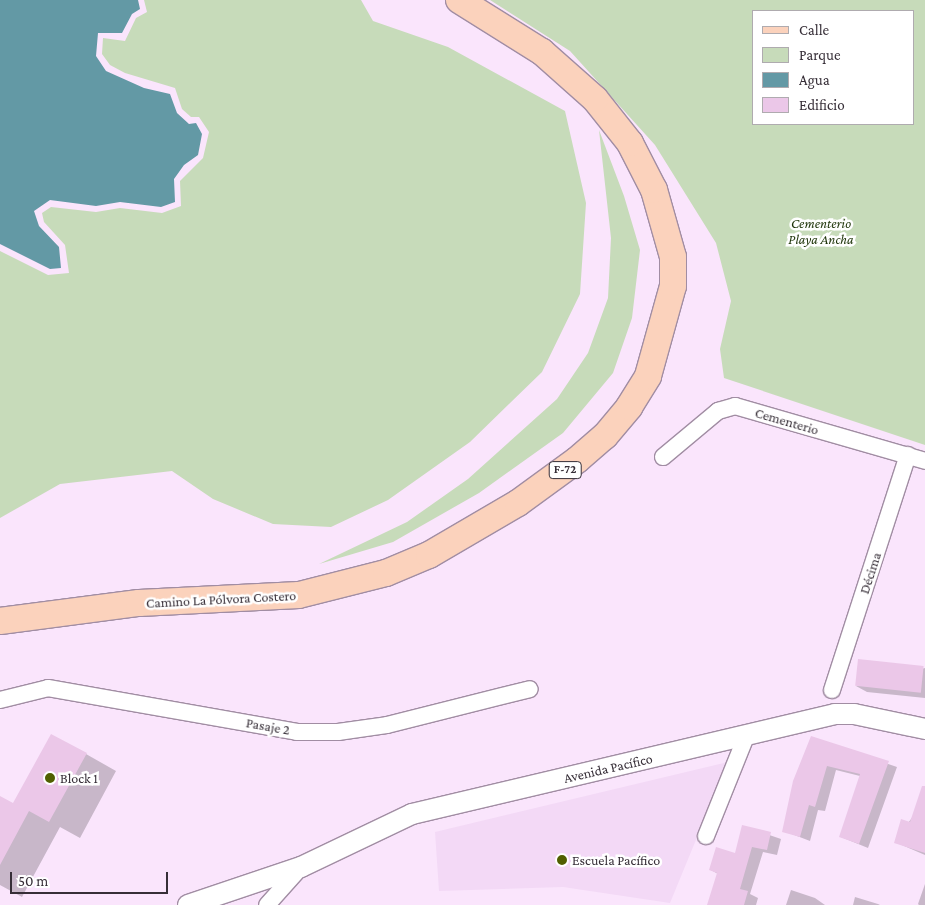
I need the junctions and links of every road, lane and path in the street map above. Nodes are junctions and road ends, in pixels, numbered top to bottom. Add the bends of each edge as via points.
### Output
1 (459, 0) edge
2 (908, 455) junction
3 (663, 457) dead end
4 (925, 461) edge
5 (0, 621) edge
6 (530, 689) dead end
7 (832, 690) dead end
8 (3, 698) edge
9 (925, 729) edge
10 (747, 734) junction
11 (706, 836) dead end
12 (300, 867) junction
13 (188, 905) edge
14 (267, 905) edge

1 - 5 main road, Camino La Pólvora Costero / F-72 via 542,52 595,99 630,144 654,190 673,258 674,286 648,376 629,407 605,436 578,460 518,504 429,555 386,573 299,595 139,604
2 - 3 street, Cementerio via 735,406 718,411
2 - 4 street, Cementerio
2 - 7 street, Décima
6 - 8 street, Pasaje 2 via 387,725 338,732 297,732 48,688
9 - 10 street, Avenida Pacífico via 854,714 835,714
10 - 11 street
10 - 12 street, Avenida Pacífico via 412,814
12 - 13 street, Avenida Pacífico
12 - 14 street

